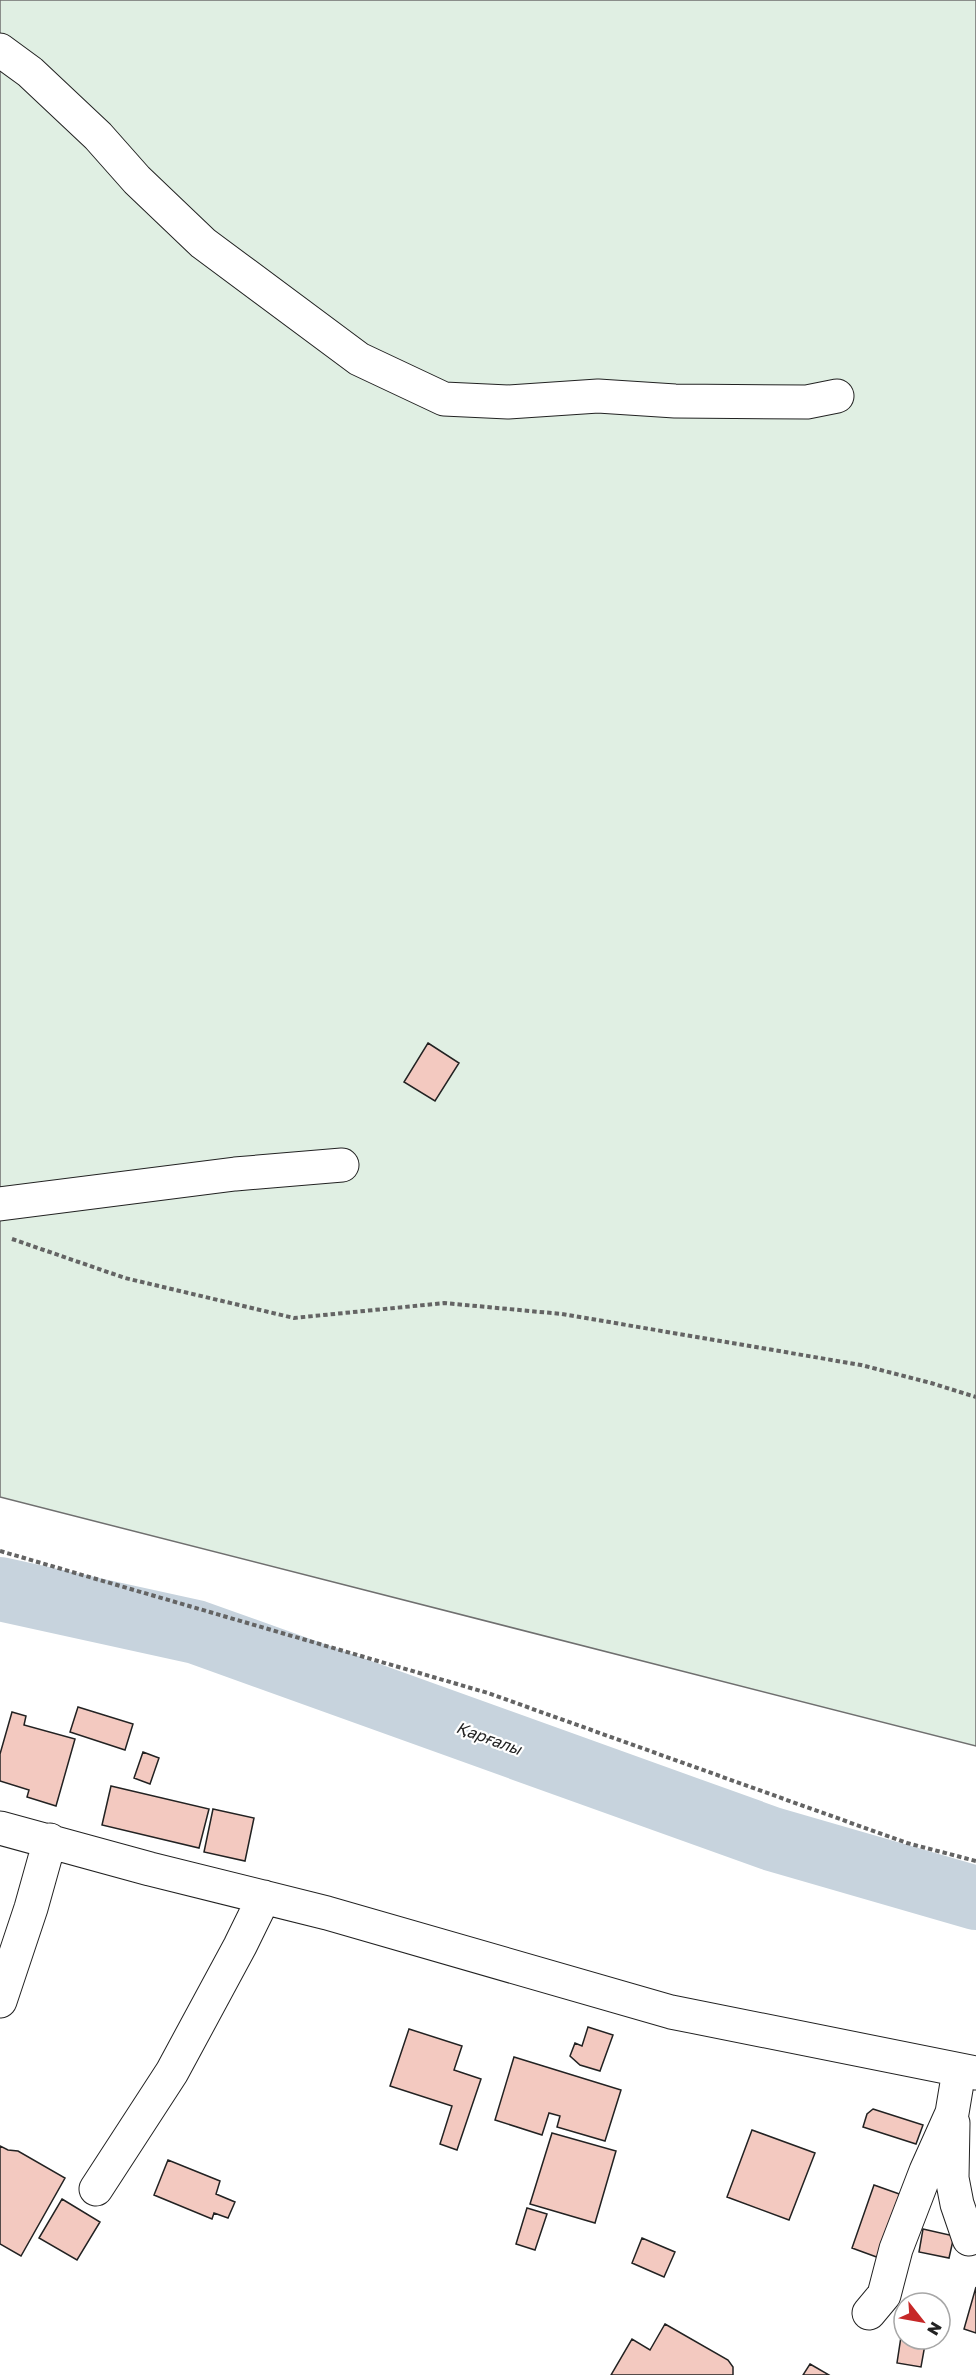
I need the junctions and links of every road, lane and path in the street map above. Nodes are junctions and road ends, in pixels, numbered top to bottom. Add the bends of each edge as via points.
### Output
1 (0, 50) edge
2 (837, 396) dead end
3 (342, 1165) dead end
4 (0, 1204) edge
5 (10, 1239) dead end
6 (976, 1397) edge
7 (0, 1551) edge
8 (0, 1828) edge
9 (50, 1840) junction
10 (976, 1861) edge
11 (264, 1897) junction
12 (0, 2001) edge
13 (967, 2072) edge
14 (952, 2113) junction
15 (96, 2189) dead end
16 (969, 2239) dead end
17 (869, 2313) dead end

1 - 2 street via 30,72 98,136 203,243 359,359 444,399 508,402 598,396 807,402
3 - 4 street via 235,1174
5 - 6 path via 125,1278 294,1318 444,1303 562,1314 861,1365
7 - 10 path via 488,1693 907,1843
8 - 9 street
9 - 11 street
9 - 12 street
11 - 13 street via 671,2012
11 - 15 street via 172,2072
13 - 14 street
14 - 16 street via 952,2178
14 - 17 street via 896,2249 884,2295

